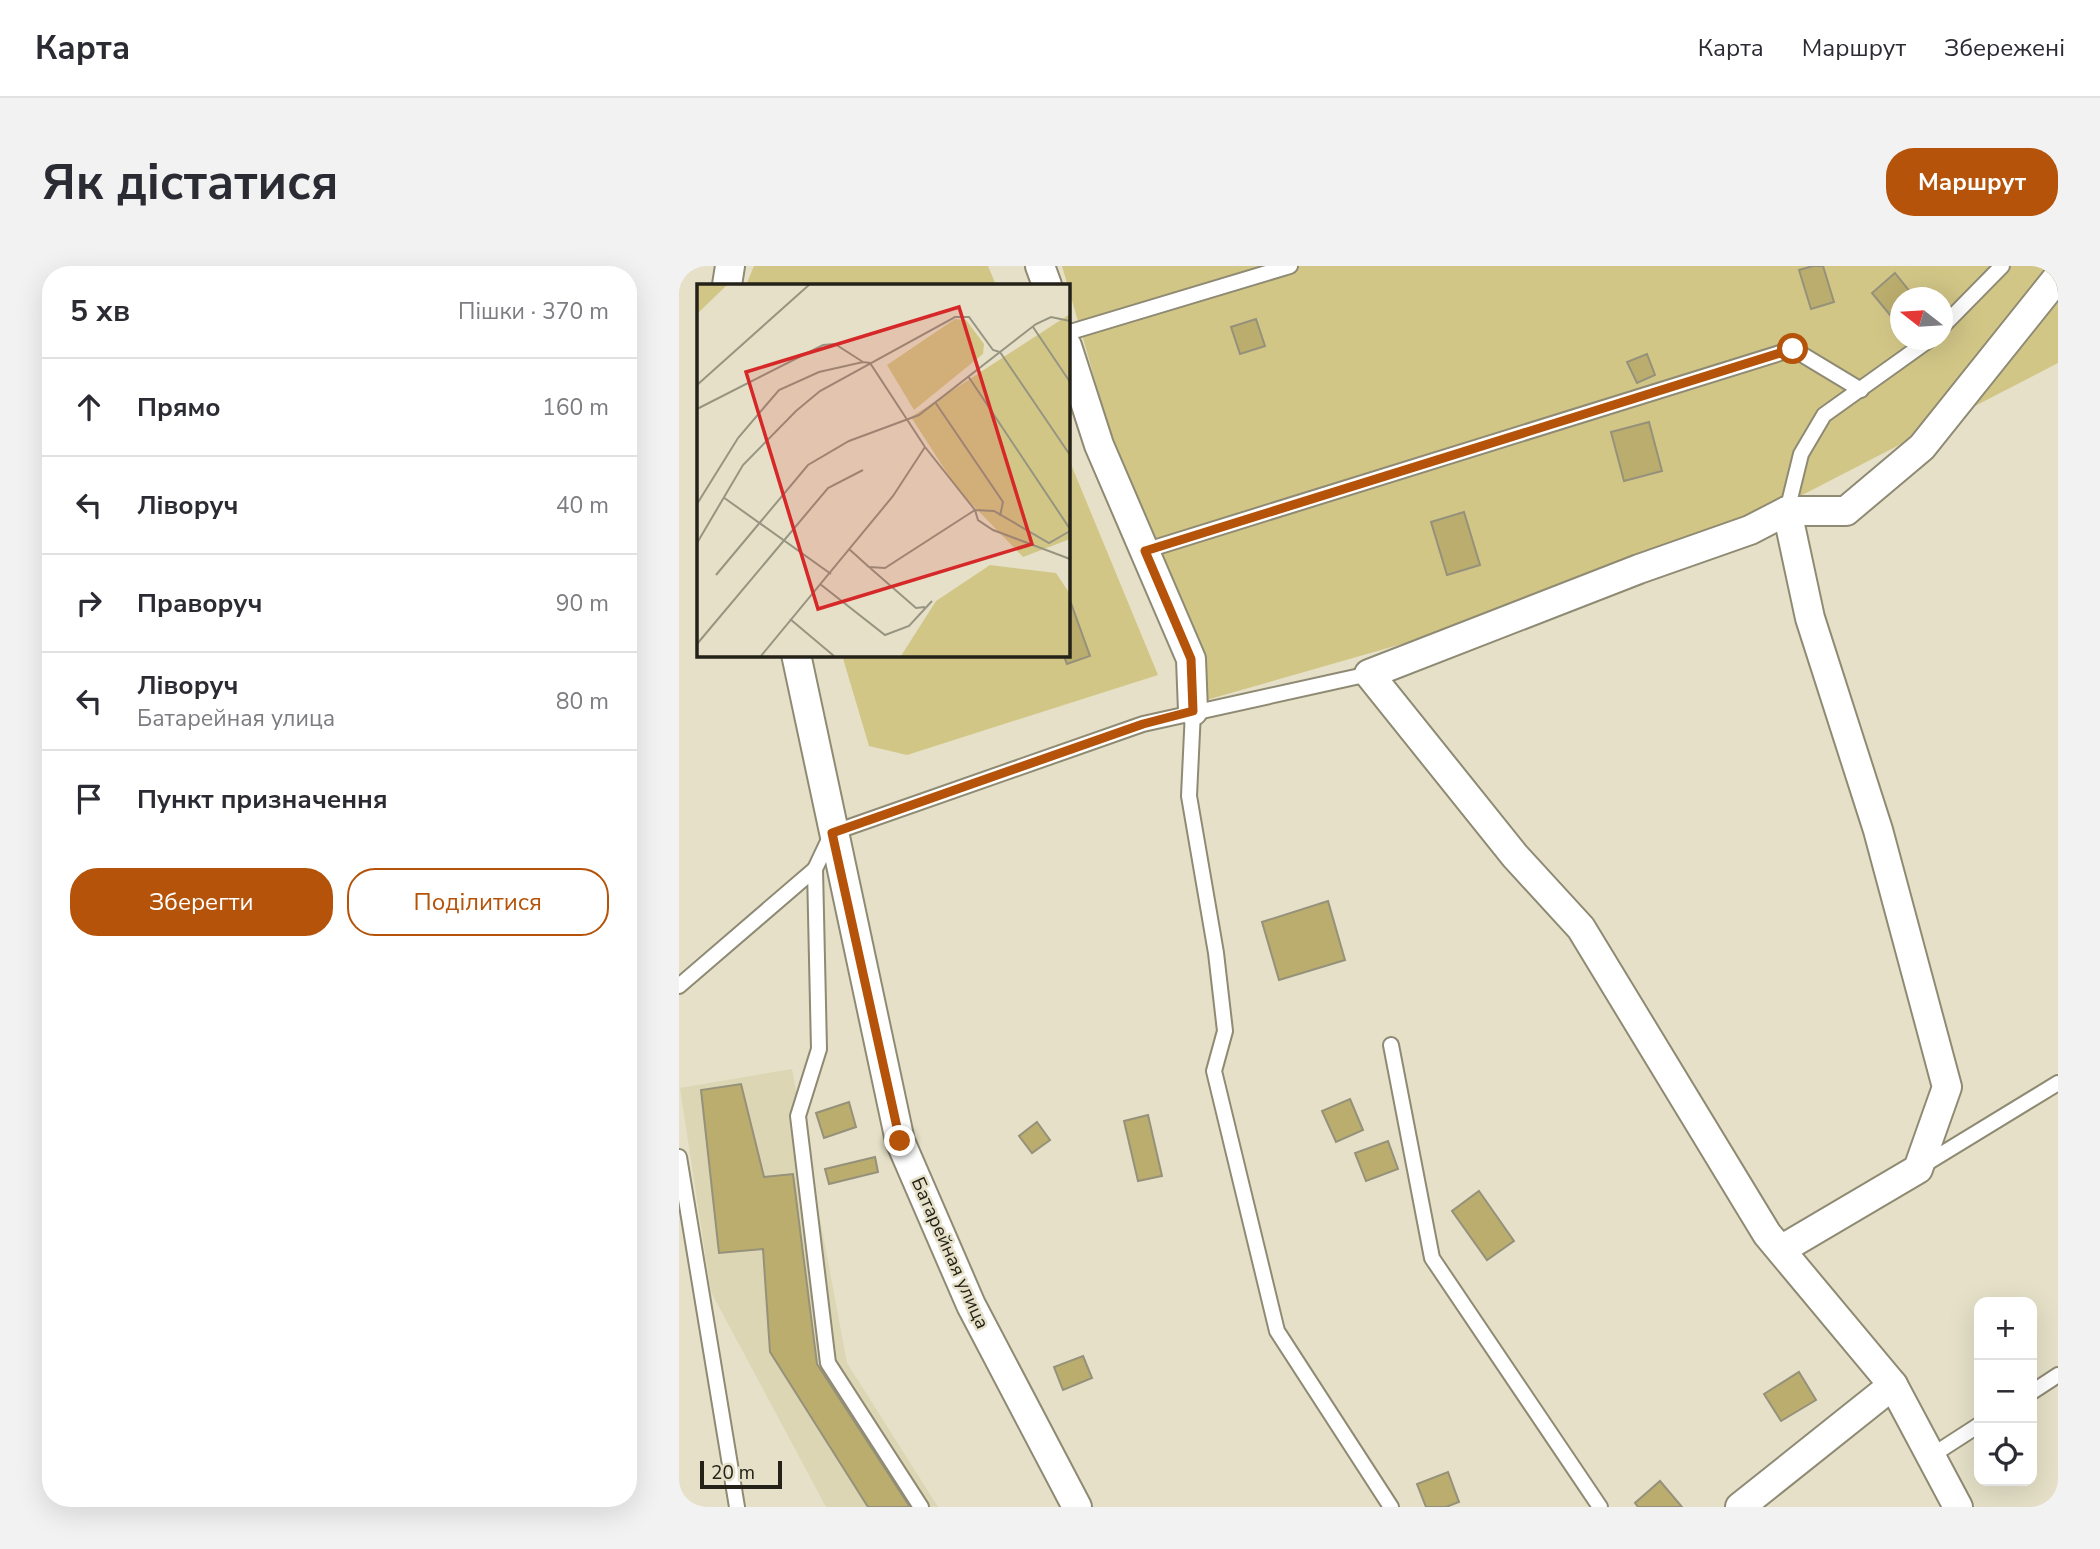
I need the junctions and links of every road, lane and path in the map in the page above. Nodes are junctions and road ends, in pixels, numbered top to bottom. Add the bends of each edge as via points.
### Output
1 (730, 266) edge
2 (1039, 266) edge
3 (1290, 266) edge
4 (2001, 266) edge
5 (2058, 277) edge
6 (727, 284) edge
7 (1047, 284) edge
8 (1953, 316) edge
9 (1069, 331) edge
10 (1915, 350) edge
11 (1069, 352) edge
12 (1861, 390) junction
13 (1787, 511) junction
14 (1145, 551) junction
15 (796, 656) edge
16 (1369, 674) junction
17 (1193, 711) junction
18 (832, 833) junction
19 (815, 869) junction
20 (679, 986) edge
21 (1391, 1045) dead end
22 (2058, 1083) edge
23 (679, 1157) edge
24 (1918, 1169) junction
25 (1789, 1245) dead end
26 (2058, 1375) edge
27 (1893, 1385) junction
28 (2037, 1389) edge
29 (1974, 1428) edge
30 (1931, 1456) junction
31 (737, 1507) edge
32 (921, 1507) edge
33 (1077, 1507) edge
34 (1391, 1507) edge
35 (1601, 1507) edge
36 (1739, 1507) edge
37 (1958, 1507) edge

1 - 6 street
2 - 7 street
3 - 9 lane
4 - 8 lane
5 - 13 street via 1922,447 1846,511
10 - 12 lane
11 - 14 street via 1099,445
12 - 13 lane via 1823,415 1801,454
12 - 14 lane via 1793,349
13 - 16 street via 1750,530
13 - 24 street via 1810,618 1878,830 1947,1087
14 - 17 street via 1191,659
15 - 18 street, Батарейная улица
16 - 17 lane
16 - 27 street via 1515,856 1581,928 1767,1234
17 - 18 lane via 1143,724
17 - 34 lane via 1189,796 1225,1031 1214,1071 1277,1331
18 - 19 lane
18 - 33 street, Батарейная улица via 900,1141 971,1306
19 - 20 lane
19 - 32 lane via 819,1049 798,1116 828,1363
21 - 35 lane via 1432,1258
22 - 24 lane
23 - 31 lane
24 - 25 street
26 - 28 lane
27 - 30 street
27 - 36 street
29 - 30 lane
30 - 37 street

